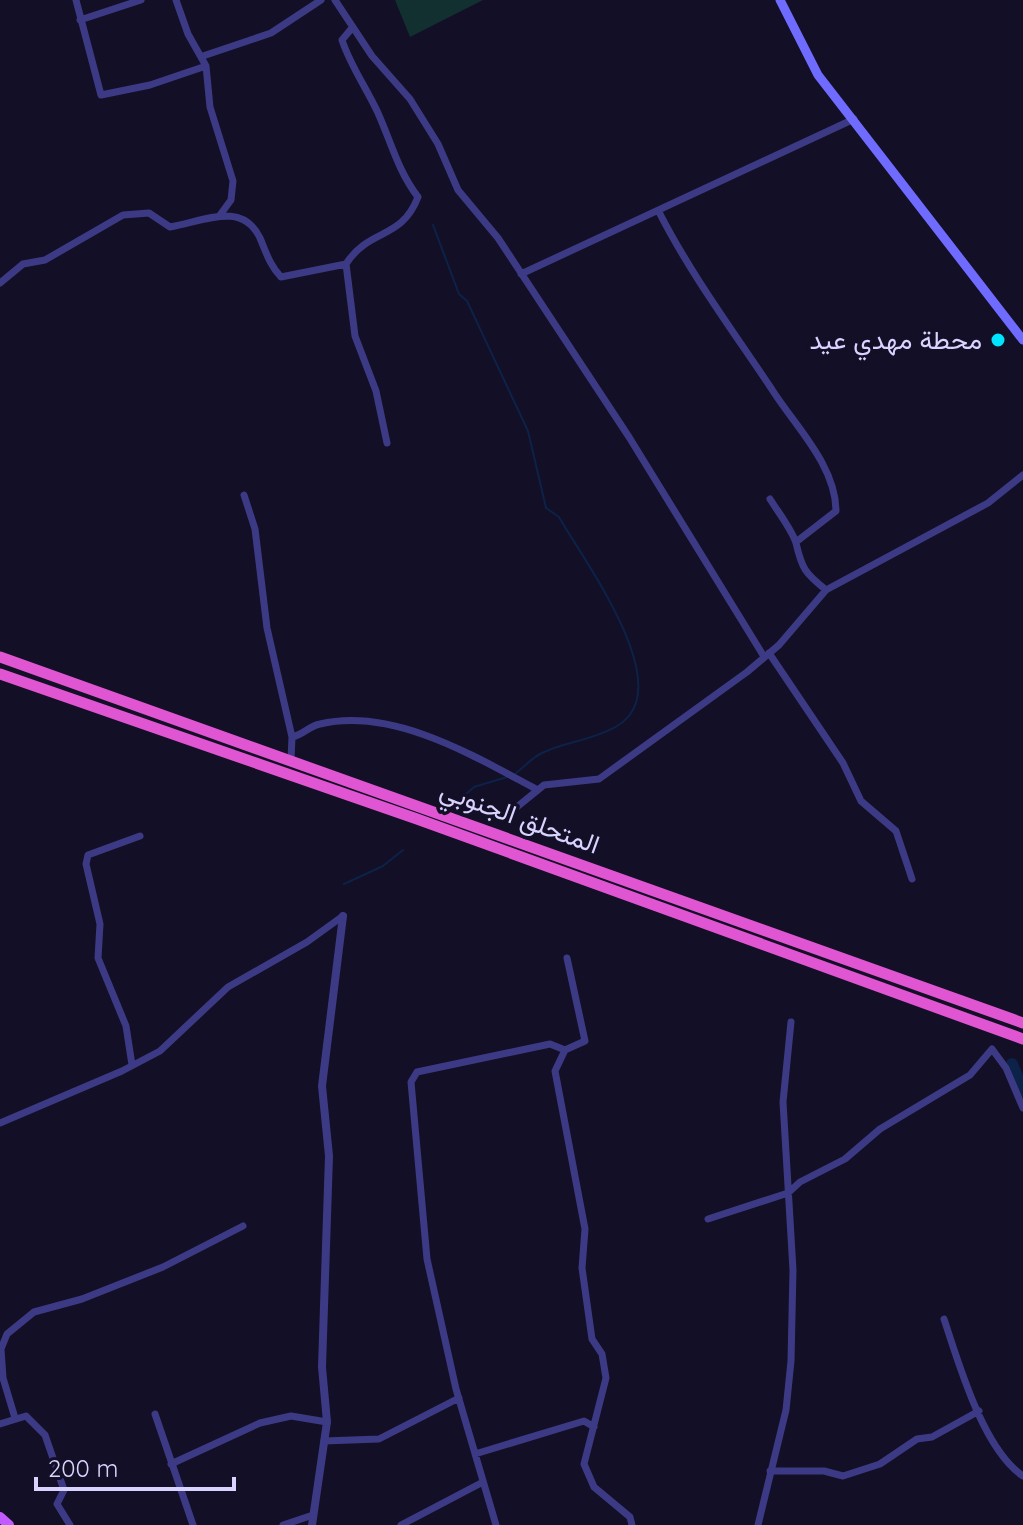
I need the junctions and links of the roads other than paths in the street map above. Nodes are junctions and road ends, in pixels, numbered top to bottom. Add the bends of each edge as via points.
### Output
1 (76, 0) edge
2 (141, 0) edge
3 (176, 0) edge
4 (321, 0) edge
5 (335, 0) edge
6 (780, 0) edge
7 (80, 20) junction
8 (352, 28) junction
9 (203, 56) junction
10 (206, 66) junction
11 (854, 119) junction
12 (659, 212) junction
13 (220, 215) junction
14 (346, 264) junction
15 (521, 274) junction
16 (0, 283) edge
17 (1023, 340) edge
18 (387, 443) dead end
19 (1023, 475) edge
20 (244, 495) dead end
21 (770, 499) dead end
22 (796, 542) junction
23 (826, 590) junction
24 (766, 654) junction
25 (0, 657) edge
26 (0, 674) edge
27 (292, 737) junction
28 (291, 760) junction
29 (536, 789) junction
30 (507, 815) dead end
31 (140, 836) dead end
32 (912, 879) dead end
33 (343, 916) joint
34 (567, 958) dead end
35 (791, 1022) dead end
36 (1023, 1023) edge
37 (1023, 1039) edge
38 (565, 1050) junction
39 (132, 1065) junction
40 (1023, 1108) edge
41 (0, 1123) edge
42 (788, 1193) junction
43 (708, 1219) dead end
44 (243, 1226) dead end
45 (944, 1319) dead end
46 (459, 1398) junction
47 (979, 1411) junction
48 (155, 1414) dead end
49 (15, 1418) junction
50 (327, 1422) junction
51 (0, 1424) edge
52 (594, 1427) junction
53 (324, 1441) junction
54 (475, 1454) junction
55 (171, 1464) junction
56 (770, 1471) junction
57 (1023, 1476) edge
58 (483, 1482) junction
59 (0, 1517) edge
60 (313, 1520) edge
61 (9, 1525) edge
62 (70, 1525) edge
63 (193, 1525) edge
64 (283, 1525) edge
65 (401, 1525) edge
66 (496, 1525) edge
67 (632, 1525) edge
68 (758, 1525) edge

1 - 7 street
2 - 7 street
3 - 9 street
4 - 9 street via 271,33
5 - 8 street
6 - 11 main road via 818,75
7 - 10 street via 101,95
8 - 14 street via 342,40 351,68 418,197 410,218 367,241
8 - 15 street via 410,99 458,190
9 - 10 street
10 - 13 street via 210,107 233,181 231,200
11 - 12 street
11 - 17 main road
12 - 15 street
12 - 22 street via 823,466 836,511
13 - 14 street via 253,226 281,277
13 - 16 street via 170,227 153,214 123,215 45,260 23,264
14 - 18 street via 355,336 376,391
15 - 24 street
19 - 23 street via 988,503
20 - 27 street via 255,529 267,628
21 - 22 street
22 - 23 street via 795,552 806,573
23 - 24 street
24 - 29 street via 599,779 551,782
24 - 32 street via 843,763 861,801 896,831
25 - 28 highway, المتحلق الجنوبي
26 - 37 highway, المتحلق الجنوبي
27 - 28 street
27 - 29 street via 320,724 374,721 458,747
28 - 36 highway, المتحلق الجنوبي
29 - 30 street
31 - 39 street via 88,855 86,864 100,924 98,958 126,1026
33 - 39 street via 228,987 160,1051
33 - 50 street via 322,1086 329,1156 322,1367
34 - 38 street via 585,1041
35 - 42 street via 783,1102
38 - 46 street via 550,1044 417,1072 411,1082 427,1259
38 - 52 street via 555,1071 585,1229 582,1268 592,1339 602,1354 606,1378
39 - 41 street
40 - 42 street via 992,1049 970,1075 893,1120 845,1159
42 - 43 street
42 - 56 street via 791,1361 786,1410
44 - 49 street via 163,1267 34,1312 7,1334 1,1349 3,1378
45 - 47 street
46 - 53 street via 379,1439
46 - 54 street
47 - 56 street via 932,1437 917,1439 880,1464 843,1476
47 - 57 street via 1000,1455
48 - 55 street
49 - 51 street
49 - 62 street via 26,1416 45,1435 64,1490 57,1504
50 - 53 street
50 - 55 street via 291,1416 260,1423
52 - 54 street via 584,1421
52 - 67 street via 584,1464 594,1487 630,1517
53 - 60 street
54 - 58 street
55 - 63 street
56 - 68 street
58 - 65 street
58 - 66 street
59 - 61 main road
60 - 64 street

